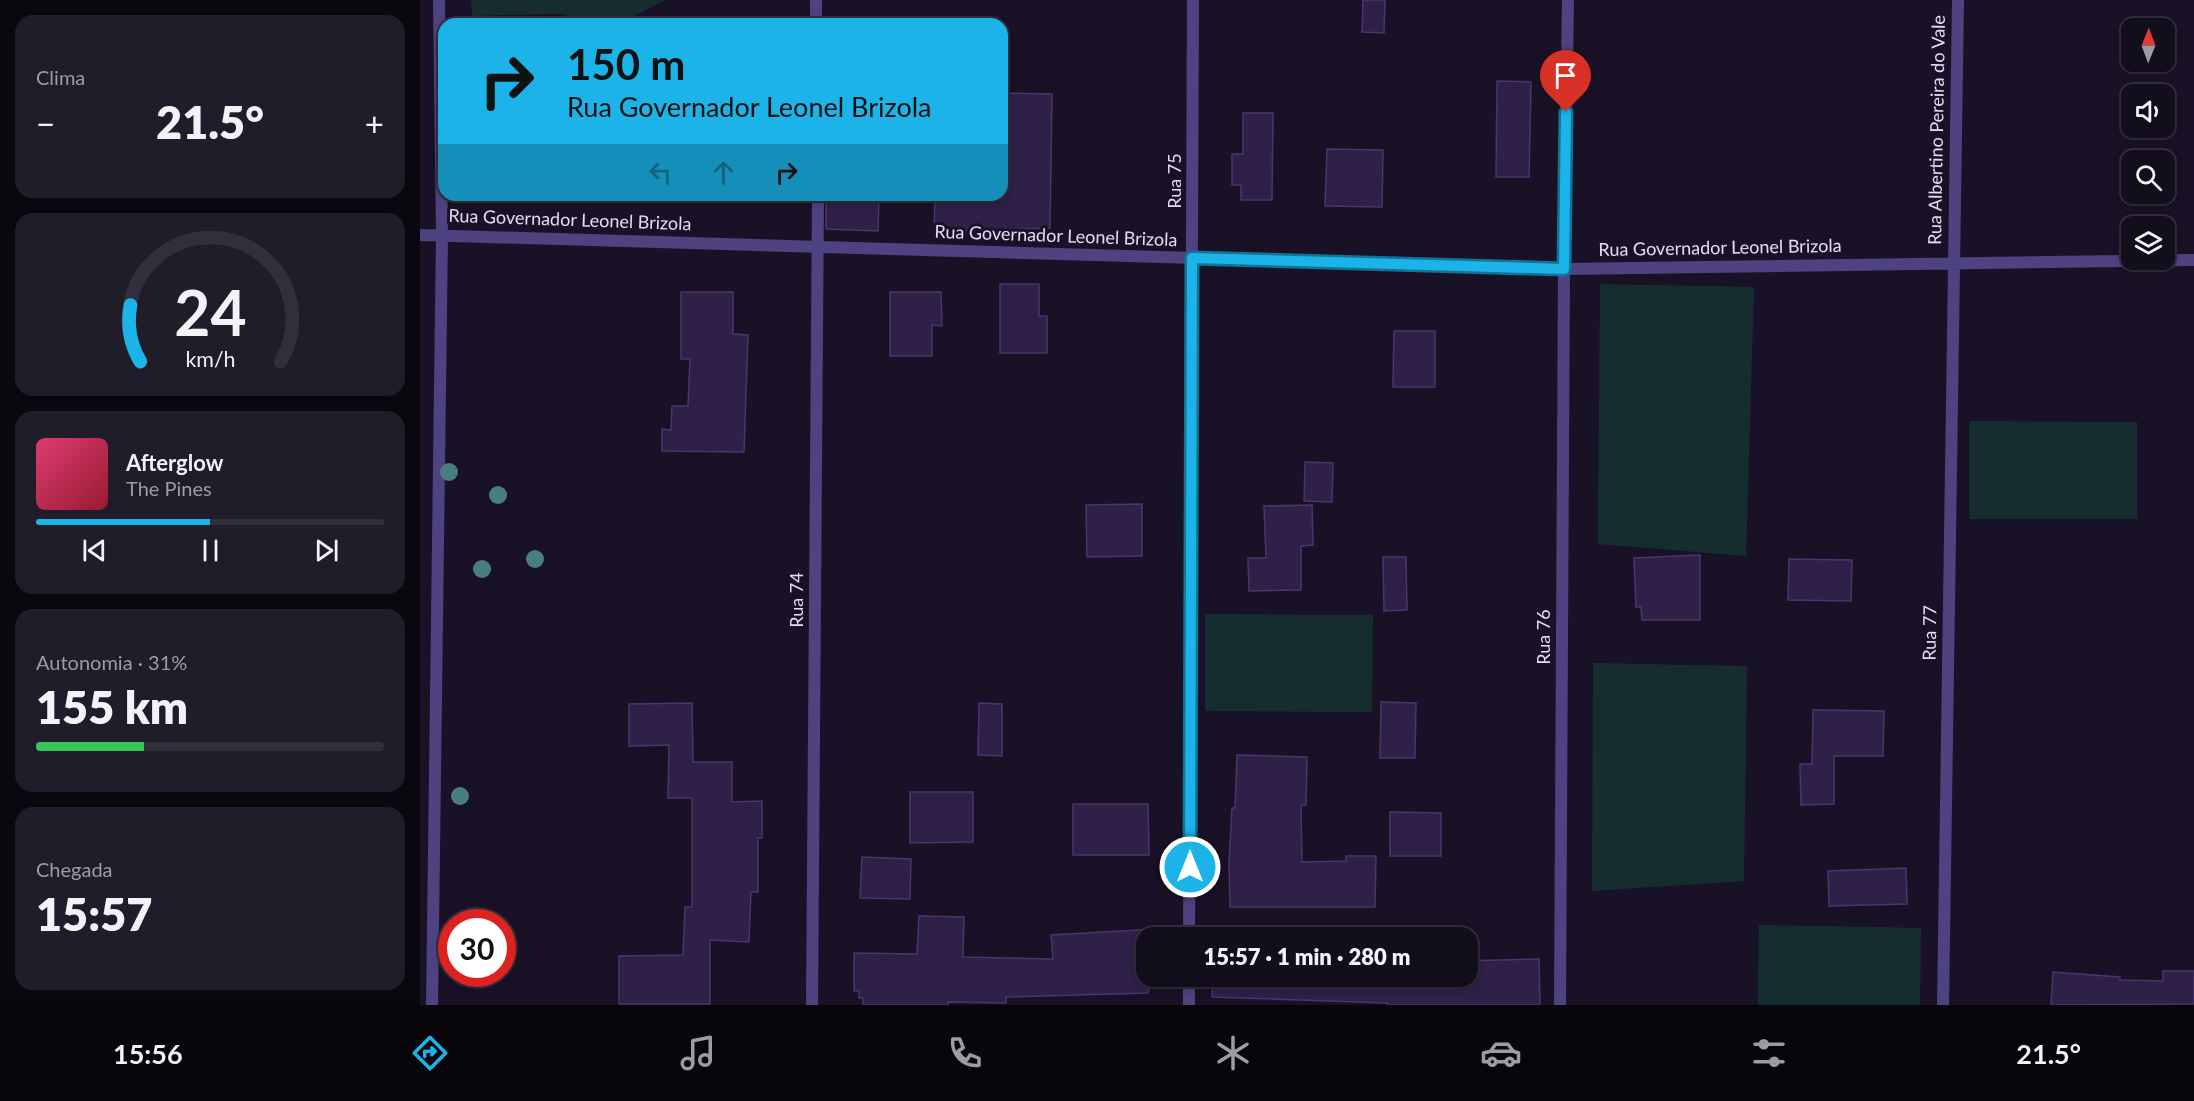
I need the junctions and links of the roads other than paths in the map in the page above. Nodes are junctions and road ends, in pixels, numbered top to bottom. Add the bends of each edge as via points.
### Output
1 (439, 0) edge
2 (816, 0) edge
3 (1193, 0) edge
4 (1568, 0) edge
5 (1958, 0) edge
6 (439, 18) edge
7 (816, 18) edge
8 (442, 201) edge
9 (818, 201) edge
10 (442, 234) junction
11 (420, 235) edge
12 (818, 245) junction
13 (1192, 258) junction
14 (2194, 260) edge
15 (1953, 262) junction
16 (1564, 269) junction
17 (1189, 927) edge
18 (1189, 987) edge
19 (432, 1005) edge
20 (812, 1005) edge
21 (1189, 1005) edge
22 (1560, 1005) edge
23 (1943, 1005) edge

1 - 6 street
2 - 7 street
3 - 13 street, Rua 75
4 - 16 street, Rua 76
5 - 15 street, Rua Albertino Pereira do Vale
8 - 10 street
9 - 12 street, Rua 74
10 - 11 street, Rua Governador Leonel Brizola
10 - 12 street, Rua Governador Leonel Brizola
10 - 19 street
12 - 13 street, Rua Governador Leonel Brizola
12 - 20 street, Rua 74
13 - 16 street, Rua Governador Leonel Brizola
13 - 17 street, Rua 75
14 - 15 street, Rua Governador Leonel Brizola
15 - 16 street, Rua Governador Leonel Brizola
15 - 23 street, Rua 77
16 - 22 street, Rua 76
18 - 21 street

